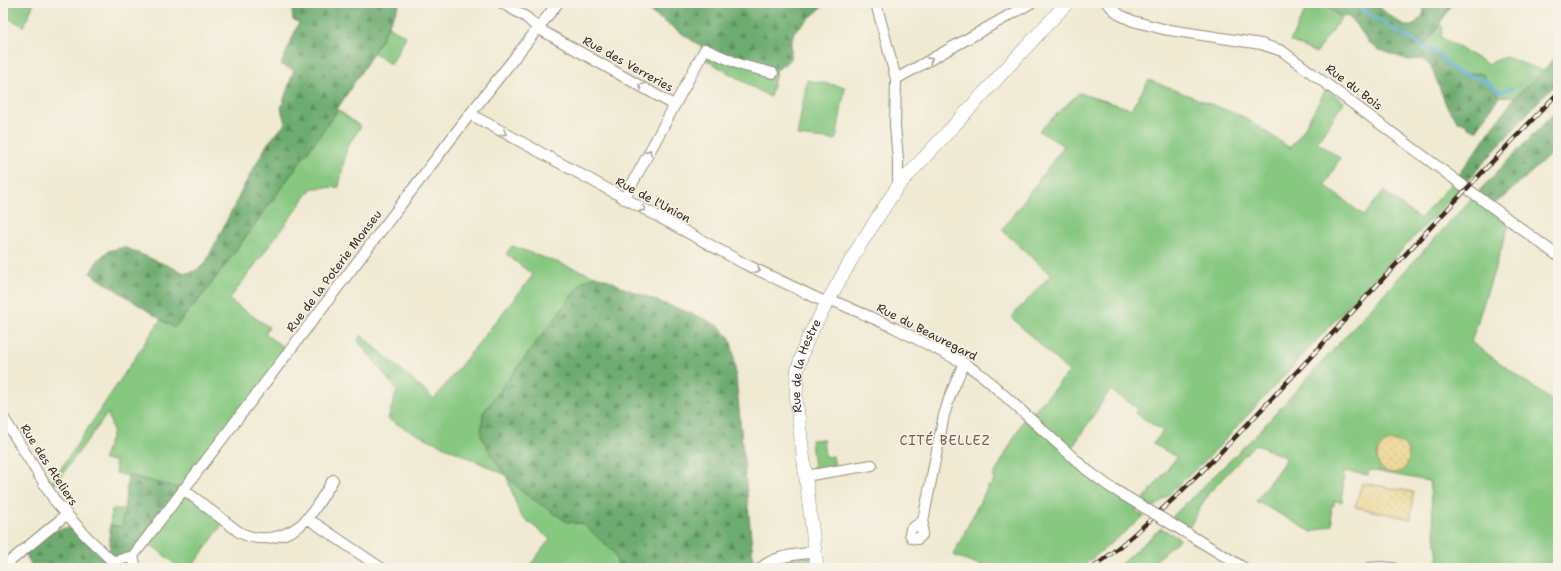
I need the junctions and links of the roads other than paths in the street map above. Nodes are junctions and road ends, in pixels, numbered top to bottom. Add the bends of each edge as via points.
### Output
1 (502, 3) edge
2 (558, 3) edge
3 (876, 3) edge
4 (1031, 3) edge
5 (1067, 3) edge
6 (1107, 3) edge
7 (539, 29) junction
8 (773, 73) dead end
9 (896, 79) junction
10 (674, 106) junction
11 (470, 114) junction
12 (898, 186) junction
13 (624, 199) junction
14 (1558, 256) edge
15 (828, 302) junction
16 (964, 363) junction
17 (3, 417) edge
18 (872, 465) dead end
19 (805, 476) junction
20 (333, 480) dead end
21 (183, 489) junction
22 (66, 515) junction
23 (307, 518) junction
24 (923, 521) dead end
25 (815, 552) junction
26 (133, 556) junction
27 (3, 567) edge
28 (136, 568) edge
29 (381, 568) edge
30 (761, 568) edge
31 (817, 568) edge
32 (1244, 568) edge
33 (1369, 568) edge
34 (1394, 568) edge

1 - 7 street, Rue des Verreries via 526,17
2 - 7 street, Rue de la Poterie Monseu
3 - 9 street
9 -> 4 street
5 - 12 street, Rue de la Hestre
6 - 14 street, Rue du Bois via 1120,15 1133,22 1261,44 1282,51
10 -> 7 street, Rue des Verreries
7 - 11 street, Rue de la Poterie Monseu
8 - 10 street via 740,65 705,49
9 - 12 street
13 -> 10 street, Rue des Verreries
11 -> 13 street, Rue de l'Union
11 - 21 street, Rue de la Poterie Monseu
12 - 15 street, Rue de la Hestre via 858,248
13 -> 15 street, Rue de l'Union via 745,264
15 - 16 street, Rue du Beauregard via 893,327
15 - 19 street, Rue de la Hestre via 803,351 797,372 796,398
16 - 24 street via 944,415
16 - 32 street, Rue du Beauregard, bridge via 984,377 1096,478
17 - 22 street, Rue des Ateliers
18 - 19 street
19 - 25 street, Rue de la Hestre
20 - 23 street
21 - 23 street via 247,536 266,539 281,535 294,529
21 - 26 street, Rue de la Poterie Monseu
22 - 26 street, Rue des Ateliers via 111,560
22 - 27 street
23 - 29 street
25 - 30 street via 777,559
25 - 31 street, Rue de la Hestre
26 - 28 street
33 - 34 street

